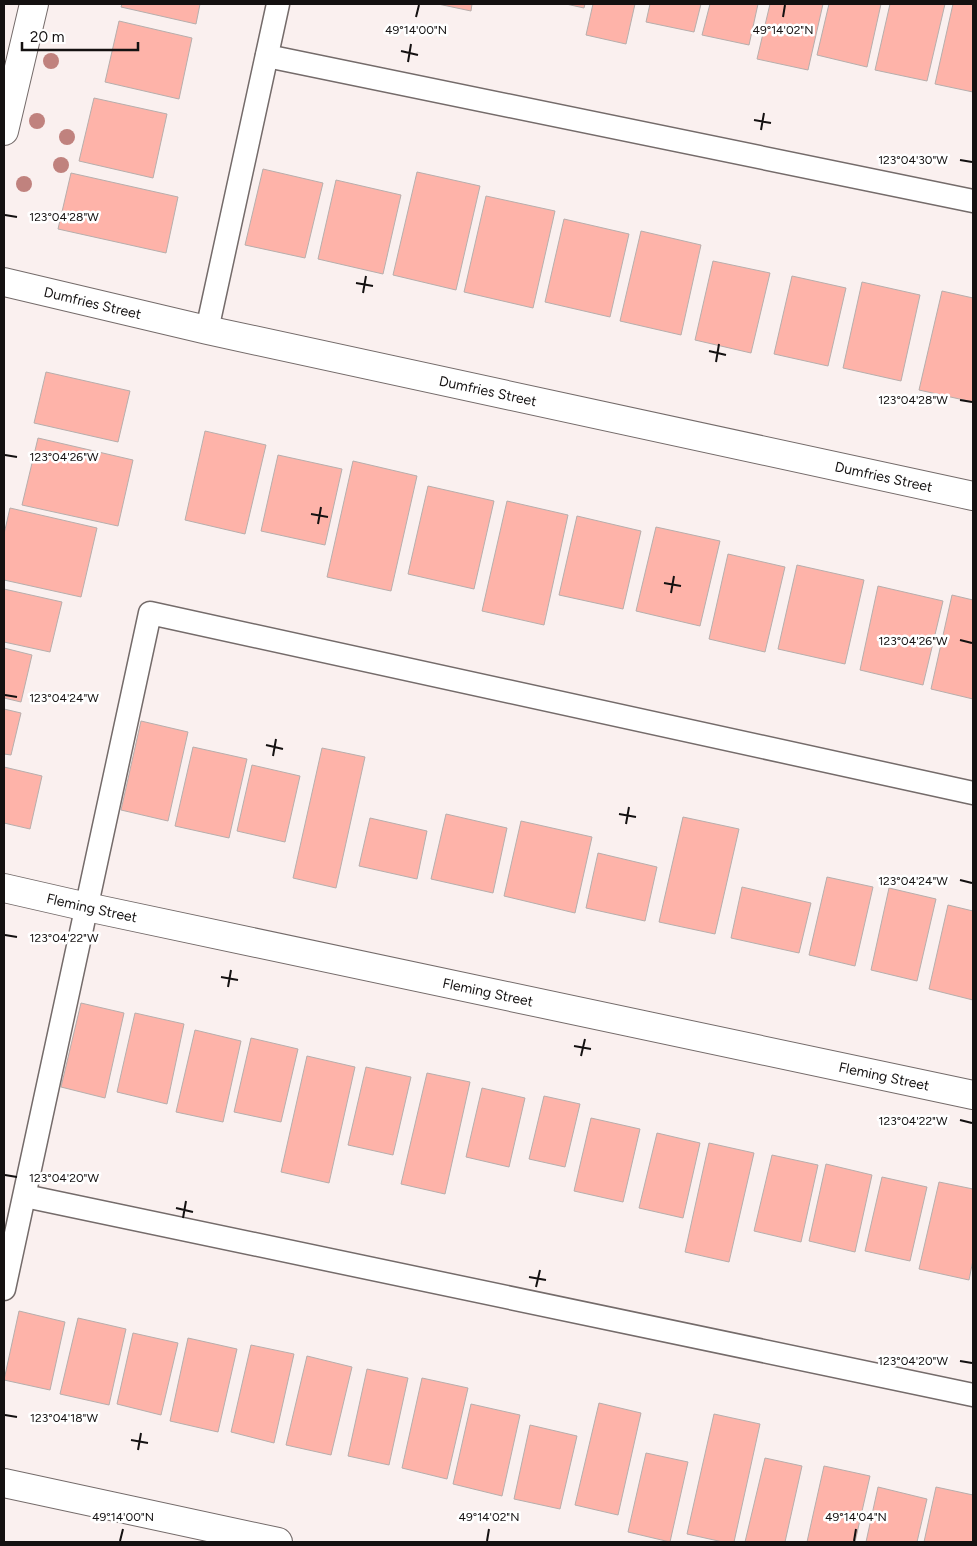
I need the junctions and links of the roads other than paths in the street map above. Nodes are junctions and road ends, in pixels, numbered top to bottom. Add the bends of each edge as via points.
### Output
1 (34, 4) edge
2 (278, 4) edge
3 (267, 56) junction
4 (4, 131) edge
5 (973, 201) edge
6 (4, 282) edge
7 (207, 330) junction
8 (973, 496) edge
9 (973, 793) edge
10 (4, 888) edge
11 (87, 907) junction
12 (973, 1095) edge
13 (25, 1196) junction
14 (4, 1288) edge
15 (973, 1395) edge
16 (4, 1483) edge
17 (278, 1542) edge

1 - 4 street
2 - 3 lane
3 - 5 lane
3 - 7 lane
6 - 7 street, Dumfries Street
7 - 8 street, Dumfries Street
9 - 11 lane via 150,613
10 - 11 street, Fleming Street
11 - 12 street, Fleming Street
11 - 13 lane
13 - 14 lane
13 - 15 lane
16 - 17 street

